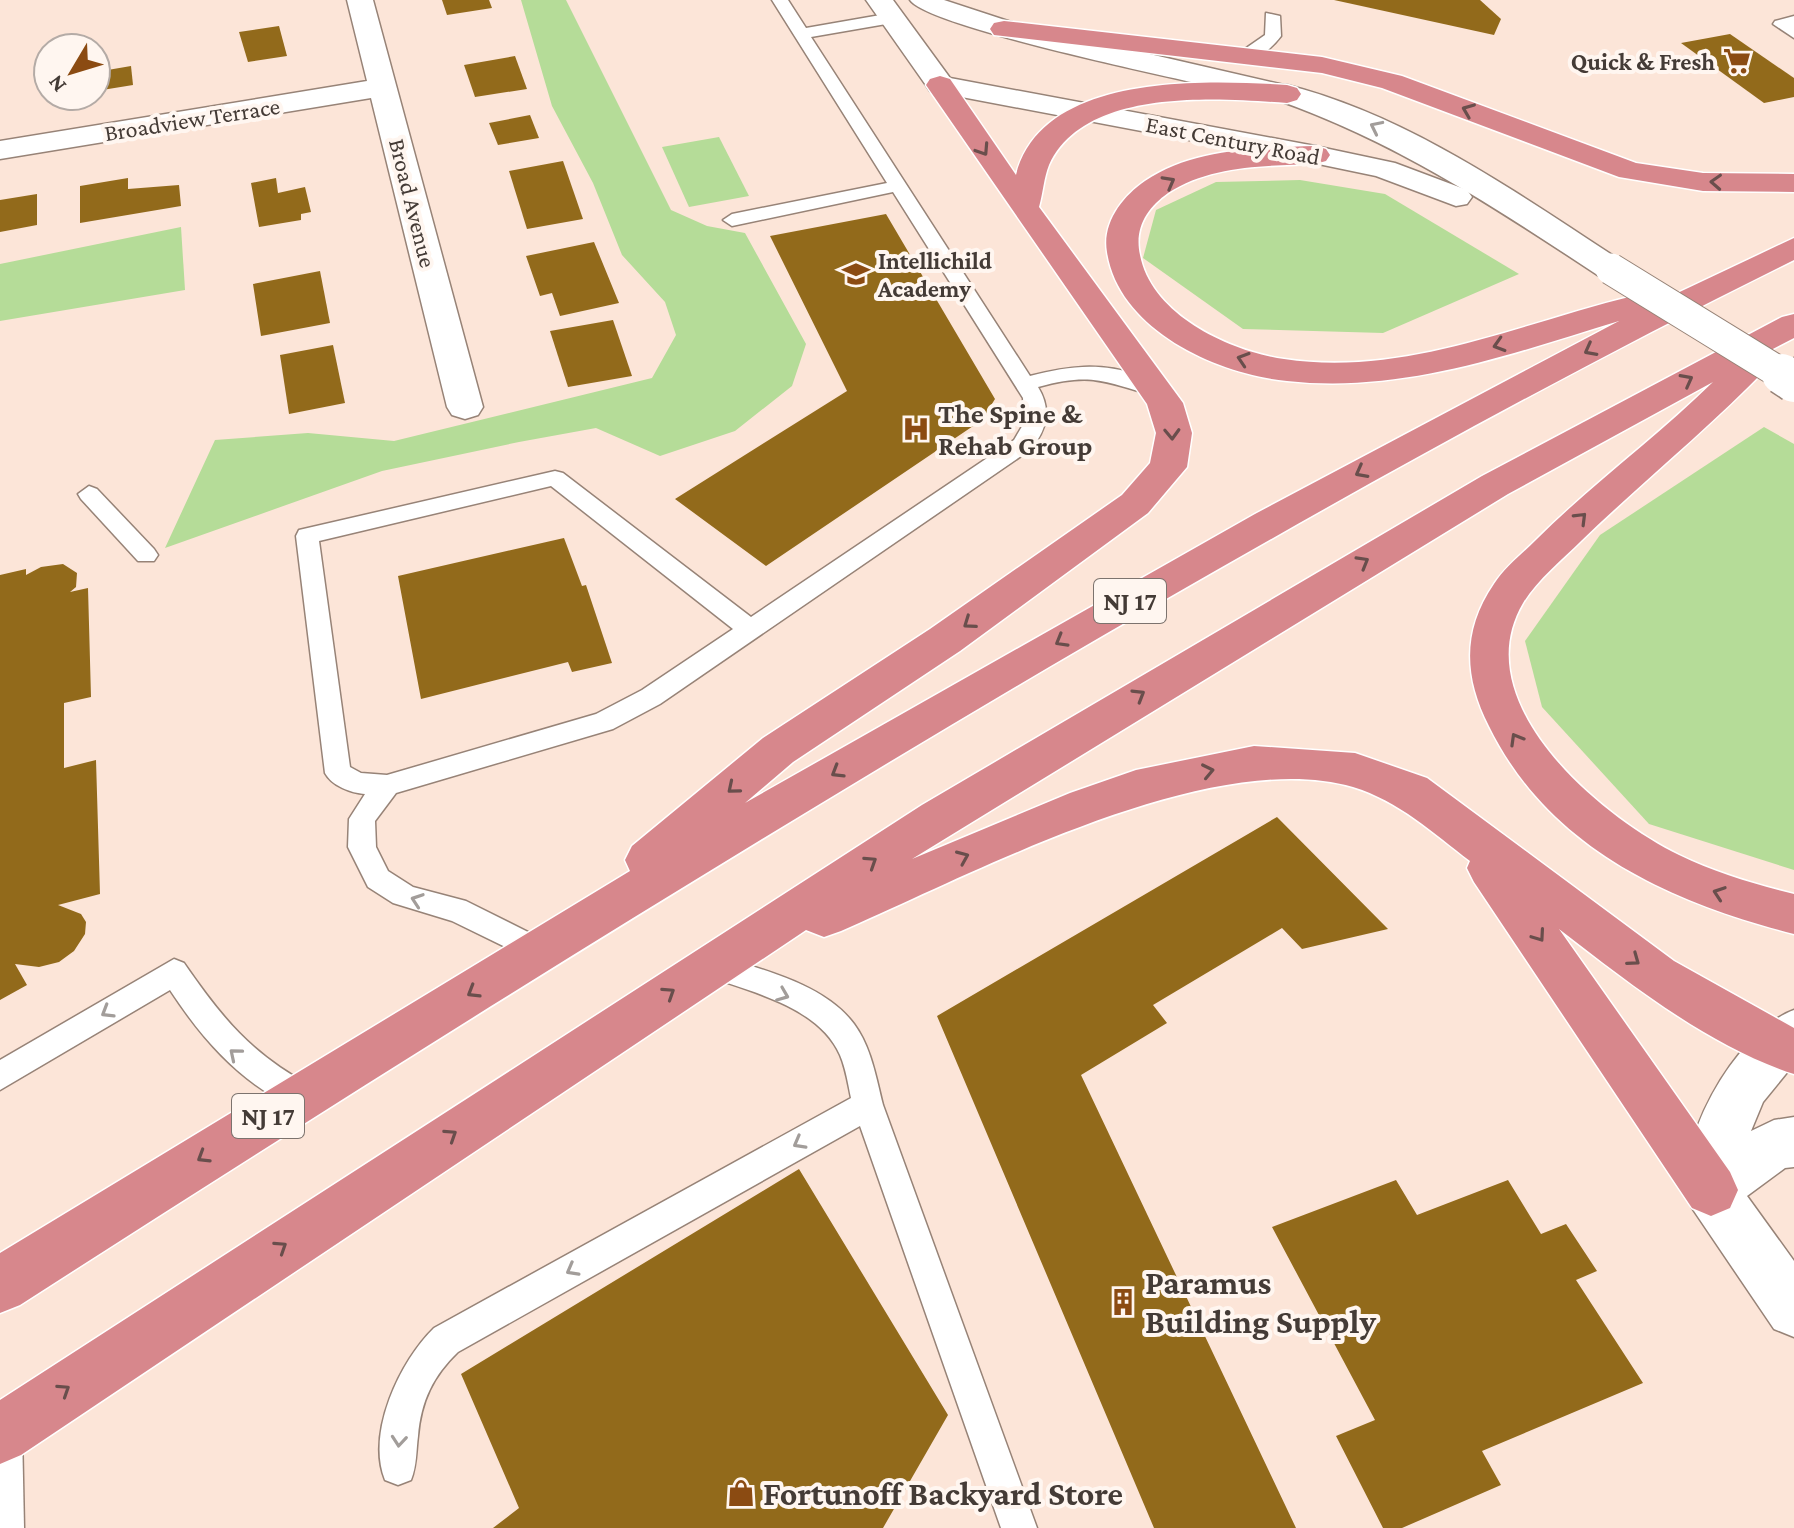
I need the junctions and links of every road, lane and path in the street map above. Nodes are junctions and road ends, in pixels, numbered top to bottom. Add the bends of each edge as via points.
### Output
1 (360, 0) edge
2 (780, 0) edge
3 (923, 0) edge
4 (886, 9) edge
5 (1272, 16) dead end
6 (1794, 21) edge
7 (1004, 29) junction
8 (1794, 33) edge
9 (801, 34) junction
10 (1245, 56) junction
11 (940, 85) junction
12 (383, 87) junction
13 (1287, 94) junction
14 (1090, 113) junction
15 (0, 150) edge
16 (1315, 155) junction
17 (1794, 183) edge
18 (898, 186) junction
19 (1024, 206) junction
20 (732, 220) dead end
21 (1794, 248) edge
22 (1611, 269) junction
23 (1735, 276) junction
24 (1792, 325) edge
25 (1794, 382) edge
26 (1025, 384) junction
27 (1155, 389) junction
28 (465, 407) dead end
29 (89, 494) dead end
30 (146, 555) dead end
31 (749, 628) junction
32 (387, 785) junction
33 (1461, 827) junction
34 (1794, 914) edge
35 (540, 952) junction
36 (711, 965) junction
37 (1789, 1043) edge
38 (0, 1076) edge
39 (300, 1096) junction
40 (868, 1105) junction
41 (1794, 1142) edge
42 (1711, 1190) junction
43 (0, 1285) edge
44 (1794, 1309) edge
45 (3, 1432) edge
46 (398, 1467) dead end
47 (6, 1528) edge
48 (1019, 1528) edge

1 - 12 street, Broad Avenue
2 - 9 lane
3 - 7 street, East Century Road
4 - 9 lane
4 - 11 street
5 - 10 lane via 1273,36
6 - 8 lane via 1781,24
7 - 10 highway
7 - 13 street, East Century Road
9 - 18 lane
17 -> 10 highway via 1703,182 1630,171 1392,82 1322,65
11 - 14 street, East Century Road
11 -> 19 highway
12 - 15 street, Broadview Terrace
12 - 28 street, Broad Avenue
13 - 14 highway via 1177,90 1131,98
22 -> 13 street, East Century Road via 1411,145 1358,118
14 - 16 street, East Century Road
14 - 19 highway via 1040,148 1027,177
16 - 22 street, East Century Road via 1384,169 1435,187
23 -> 16 highway via 1481,350 1358,370 1284,370 1251,362 1188,336 1134,286 1122,251 1128,218 1172,179 1215,163
18 - 20 lane
18 - 26 lane
19 - 27 highway
21 - 23 highway, NJ 17
22 - 25 street, East Century Road, bridge
23 -> 35 highway, NJ 17 via 1497,399 1163,583 751,822
34 -> 24 highway via 1669,872 1587,819 1542,776 1507,723 1495,694 1488,642 1506,595 1524,576 1605,494 1682,432
36 -> 24 highway via 938,818 1341,574
26 - 27 lane via 1094,370
26 - 31 lane via 1038,417 1022,445
27 -> 35 highway via 1172,419 1173,449 1168,467 1135,504 945,640 778,750
29 - 30 lane
31 - 32 lane via 651,697 604,722
31 - 32 lane via 555,478 307,536 338,773 357,783
35 -> 32 lane via 456,909 403,895 378,879 362,847 362,819
36 -> 33 highway via 1086,806 1222,768 1289,762 1355,770 1411,791
33 -> 37 highway via 1657,976
33 -> 42 highway
35 -> 39 highway, NJ 17
36 -> 40 lane via 816,1008 832,1021 853,1049
45 -> 36 highway
37 - 42 street via 1751,1073 1733,1099
39 -> 38 lane via 263,1077 224,1045 174,972
39 -> 43 highway, NJ 17
40 -> 46 lane via 446,1340 426,1357 411,1388 399,1434
40 - 48 lane
41 - 42 street via 1774,1145
42 - 44 street
45 - 47 lane

